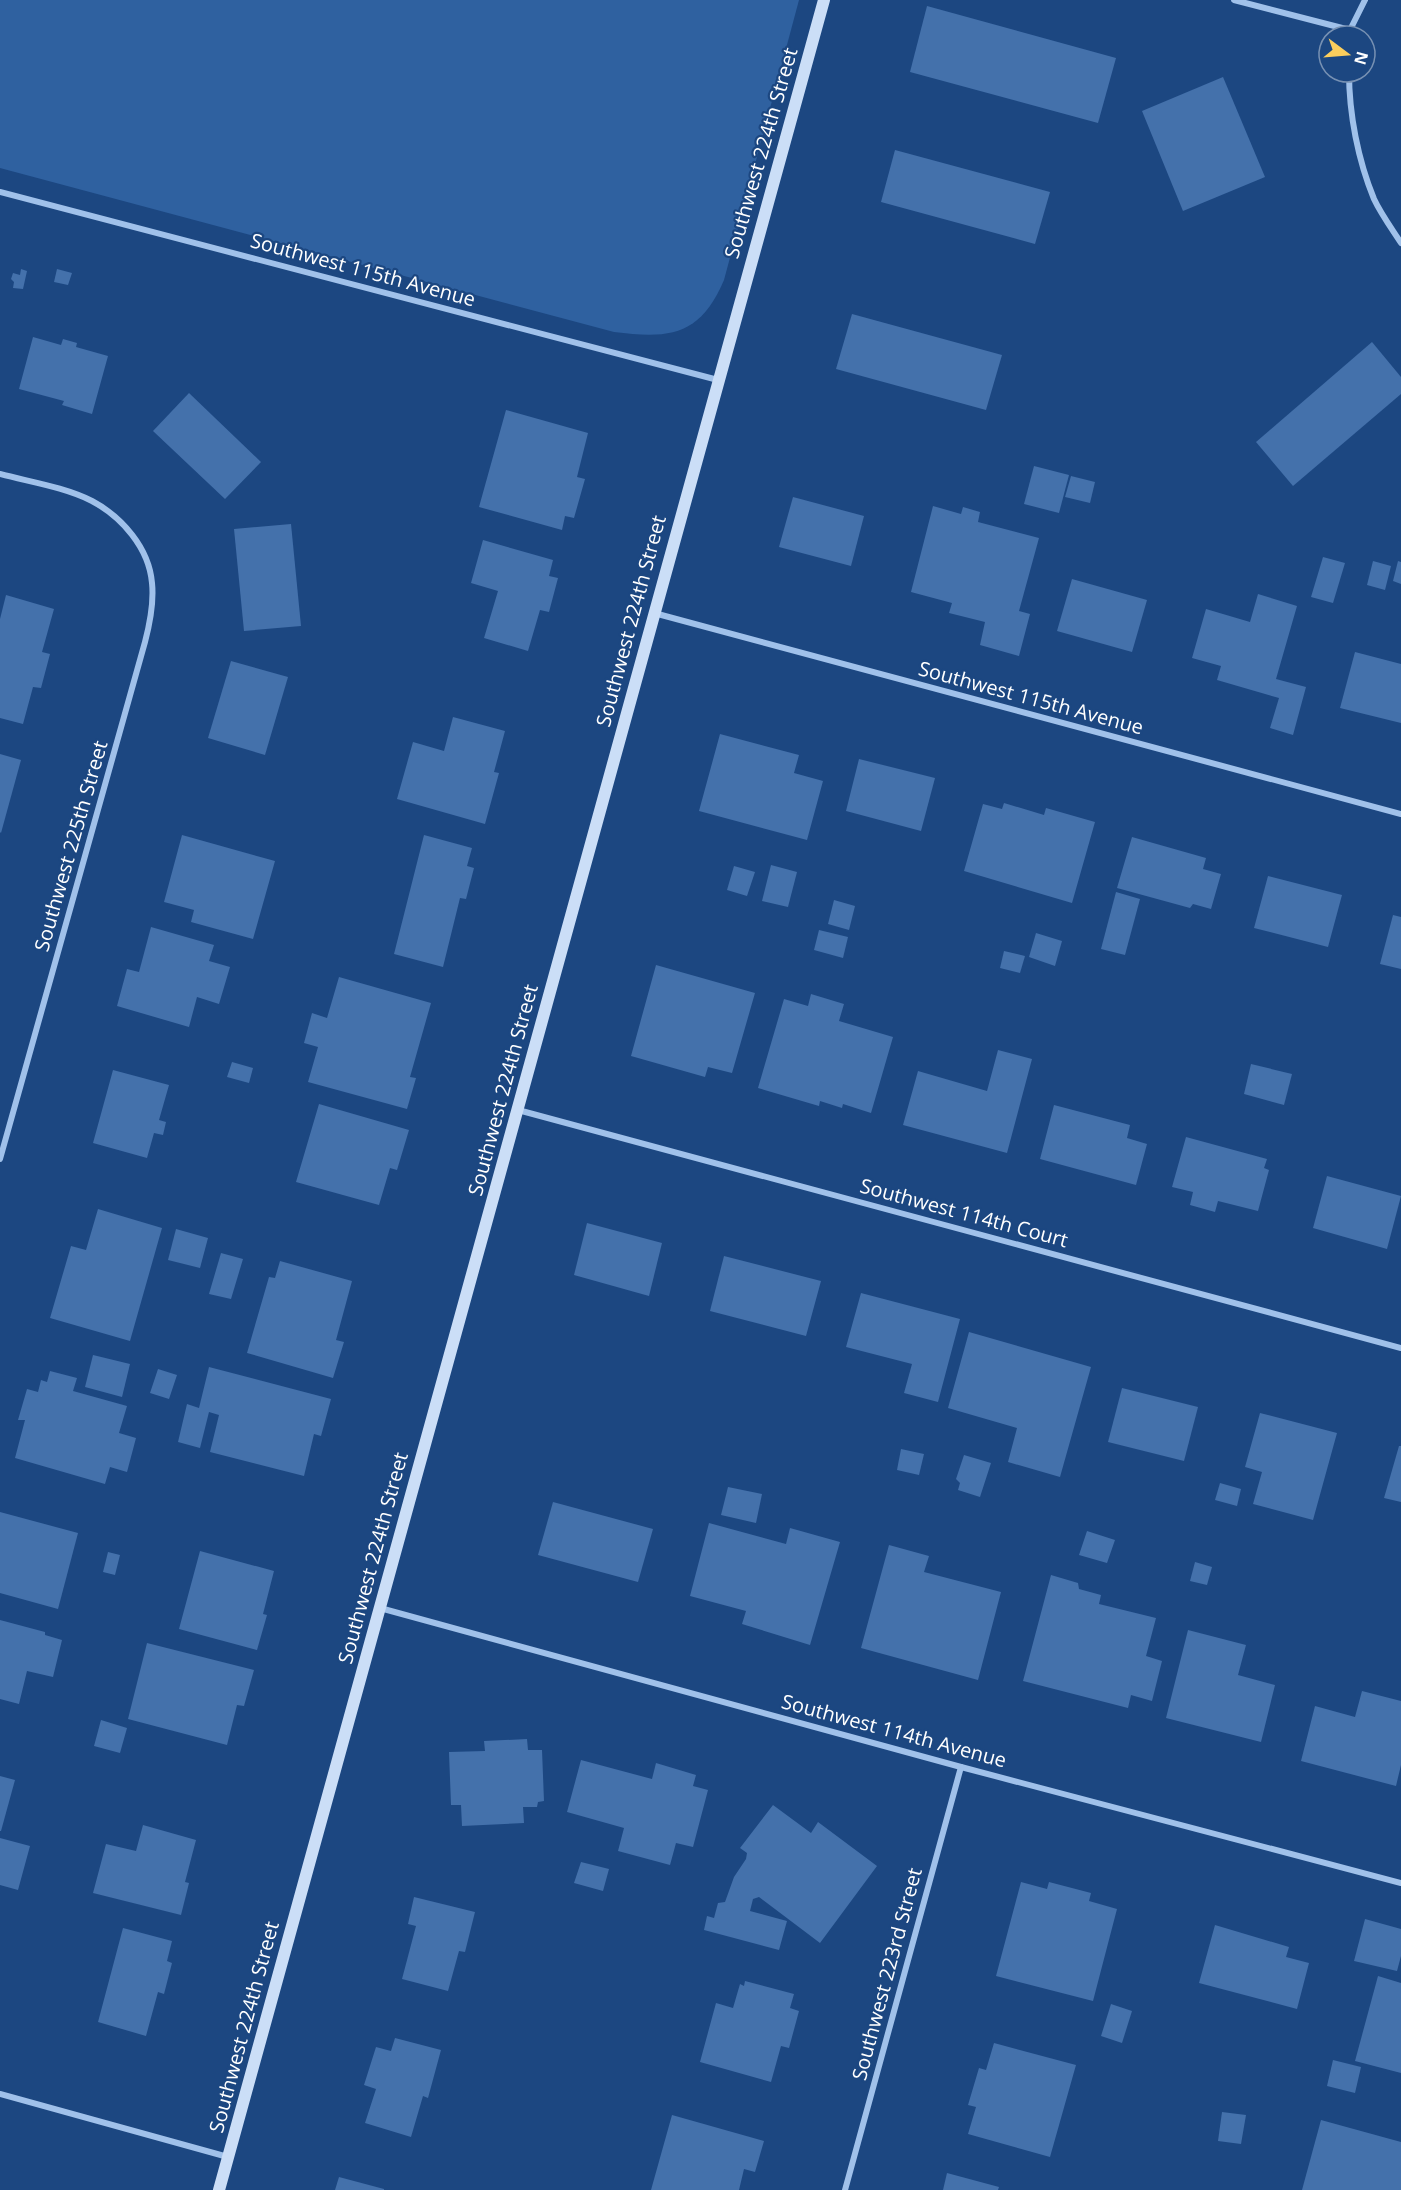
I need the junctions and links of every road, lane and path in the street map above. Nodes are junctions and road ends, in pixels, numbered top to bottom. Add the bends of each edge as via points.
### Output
1 (824, 0) edge
2 (1234, 0) edge
3 (1365, 0) edge
4 (1318, 24) edge
5 (1354, 24) edge
6 (1350, 84) edge
7 (0, 192) edge
8 (1401, 243) edge
9 (718, 380) junction
10 (0, 474) edge
11 (652, 613) junction
12 (1401, 814) edge
13 (518, 1110) junction
14 (0, 1159) edge
15 (1401, 1348) edge
16 (380, 1608) junction
17 (961, 1767) junction
18 (1401, 1883) edge
19 (0, 2094) edge
20 (228, 2157) junction
21 (219, 2190) edge
22 (845, 2190) edge

1 - 9 street, Southwest 224th Street
2 - 4 street
3 - 5 street
6 - 8 street via 1361,162 1375,201
7 - 9 street, Southwest 115th Avenue
9 - 11 street, Southwest 224th Street
10 - 14 street, Southwest 225th Street via 91,501 124,525 137,541 152,581 145,642
11 - 12 street, Southwest 115th Avenue
11 - 13 street, Southwest 224th Street
13 - 15 street, Southwest 114th Court
13 - 16 street, Southwest 224th Street
16 - 17 street, Southwest 114th Avenue
16 - 20 street, Southwest 224th Street
17 - 18 street, Southwest 114th Avenue
17 - 22 street, Southwest 223rd Street
19 - 20 street
20 - 21 street, Southwest 224th Street

